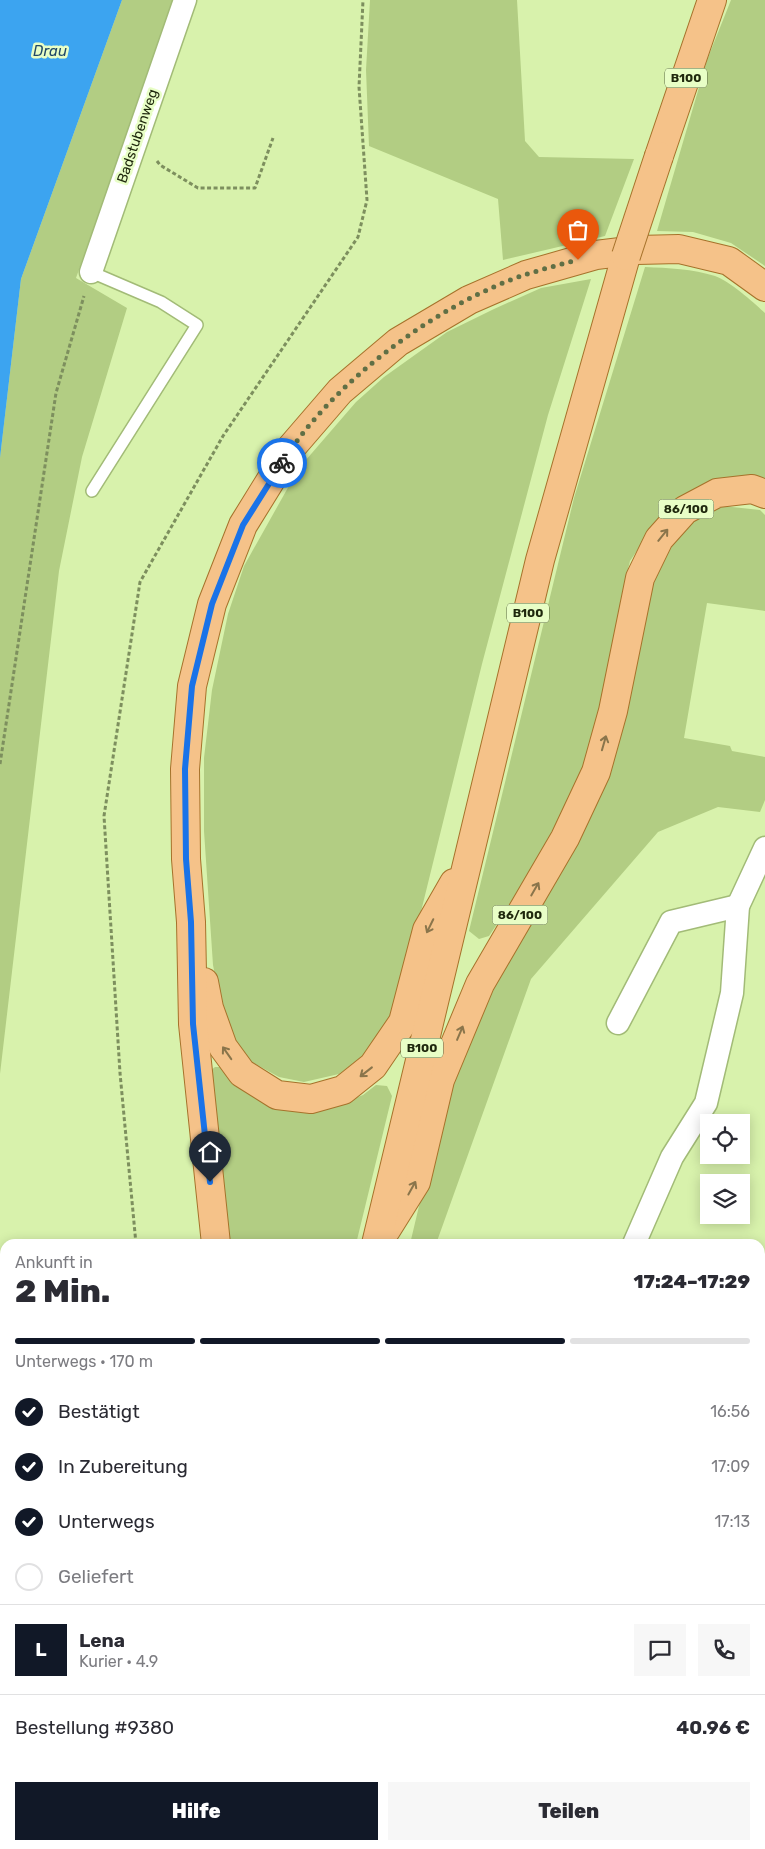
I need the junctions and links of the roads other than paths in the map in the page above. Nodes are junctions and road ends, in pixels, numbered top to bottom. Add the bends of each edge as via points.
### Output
1 (185, 0) edge
2 (712, 0) edge
3 (91, 272) joint
4 (765, 287) edge
5 (92, 491) dead end
6 (765, 494) edge
7 (765, 848) edge
8 (470, 853) junction
9 (738, 906) junction
10 (191, 922) junction
11 (618, 1023) dead end
12 (215, 1239) edge
13 (378, 1239) edge
14 (380, 1239) edge
15 (636, 1239) edge

1 - 3 street, Badstubenweg
2 - 8 main road, B100, bridge via 626,256 592,374 540,560
3 - 5 lane via 161,302 197,325
4 - 10 main road via 729,261 679,249 596,255 526,275 469,300 398,342 340,391 290,449 243,525 212,604 192,686 185,769 186,859
14 -> 6 main road, 86/100 via 416,1182 440,1080 480,984 564,838 596,772 613,711 640,578 659,539 686,510 717,493 752,489
7 - 9 street
8 -> 10 main road via 427,930 402,1022 373,1066 343,1090 311,1099 277,1094 242,1073 223,1047 209,1008
8 - 13 main road, B100
9 - 11 street via 671,922
9 - 15 street via 732,993 706,1103 672,1157
10 - 12 main road via 193,1024

